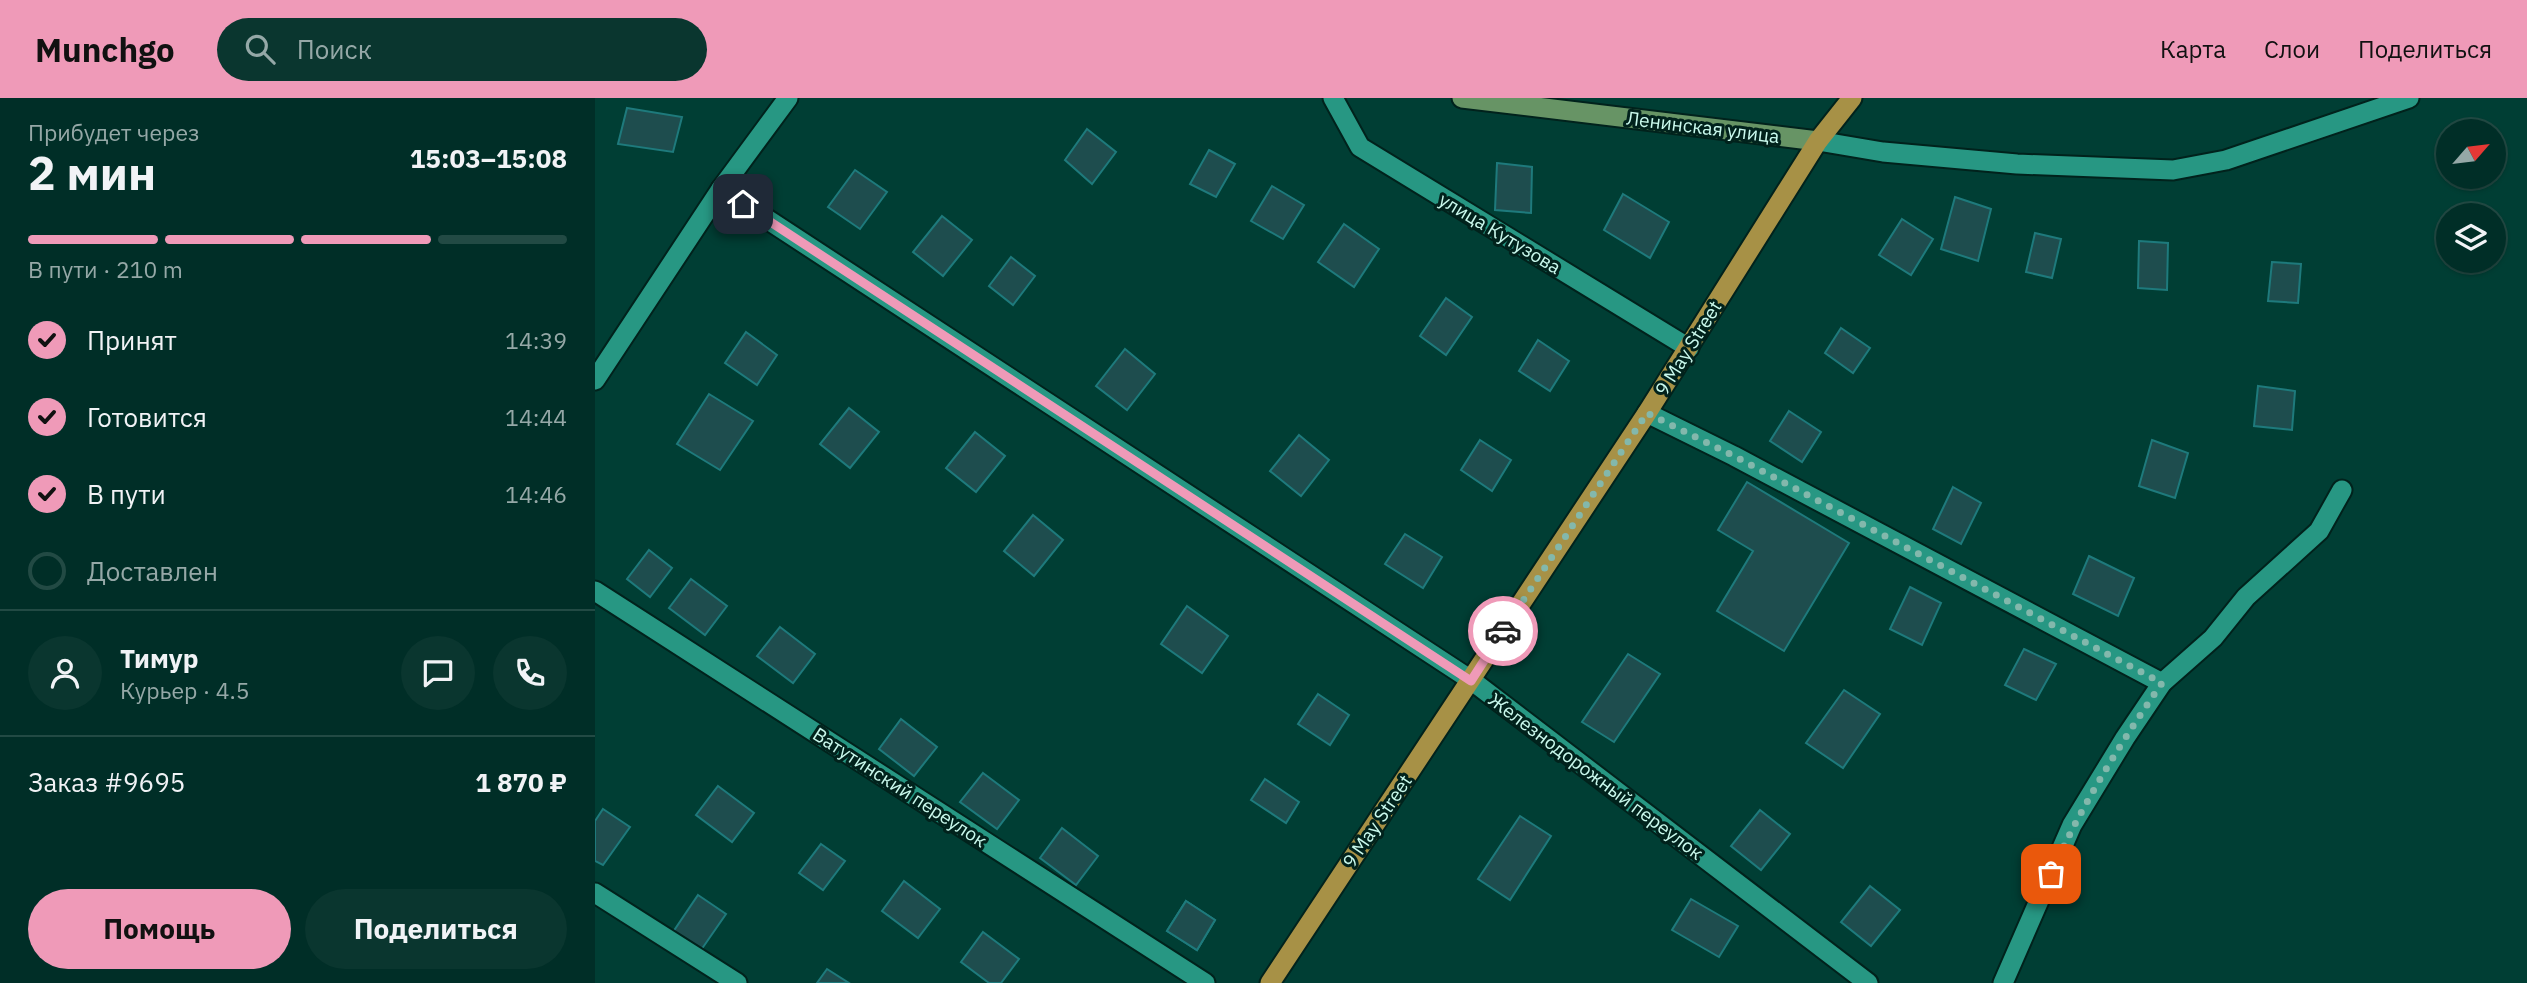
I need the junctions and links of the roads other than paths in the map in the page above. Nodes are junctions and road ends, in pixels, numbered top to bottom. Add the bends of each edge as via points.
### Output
1 (788, 98) edge
2 (1333, 98) edge
3 (1462, 98) edge
4 (1852, 98) edge
5 (2409, 98) edge
6 (1491, 100) edge
7 (1818, 141) junction
8 (720, 189) junction
9 (1689, 348) junction
10 (595, 380) edge
11 (1647, 413) junction
12 (2342, 490) dead end
13 (595, 591) edge
14 (1471, 681) junction
15 (2162, 683) junction
16 (595, 893) edge
17 (737, 983) edge
18 (1205, 983) edge
19 (1270, 983) edge
20 (1868, 983) edge
21 (2003, 983) edge

1 - 8 street
2 - 9 street, улица Кутузова via 1360,148
3 - 6 main road, Ленинская улица
4 - 7 main road, 9 May Street
5 - 7 street via 2226,160 2173,170 2017,164
6 - 7 main road, Ленинская улица
7 - 9 main road, 9 May Street
8 - 10 street
8 - 14 street, Железнодорожный переулок
9 - 11 main road, 9 May Street
11 - 14 main road, 9 May Street
11 - 15 street
12 - 15 street via 2319,531
13 - 18 street, Ватутинский переулок
14 - 19 main road, 9 May Street
14 - 20 street, Железнодорожный переулок
15 - 21 street via 2072,825
16 - 17 street

